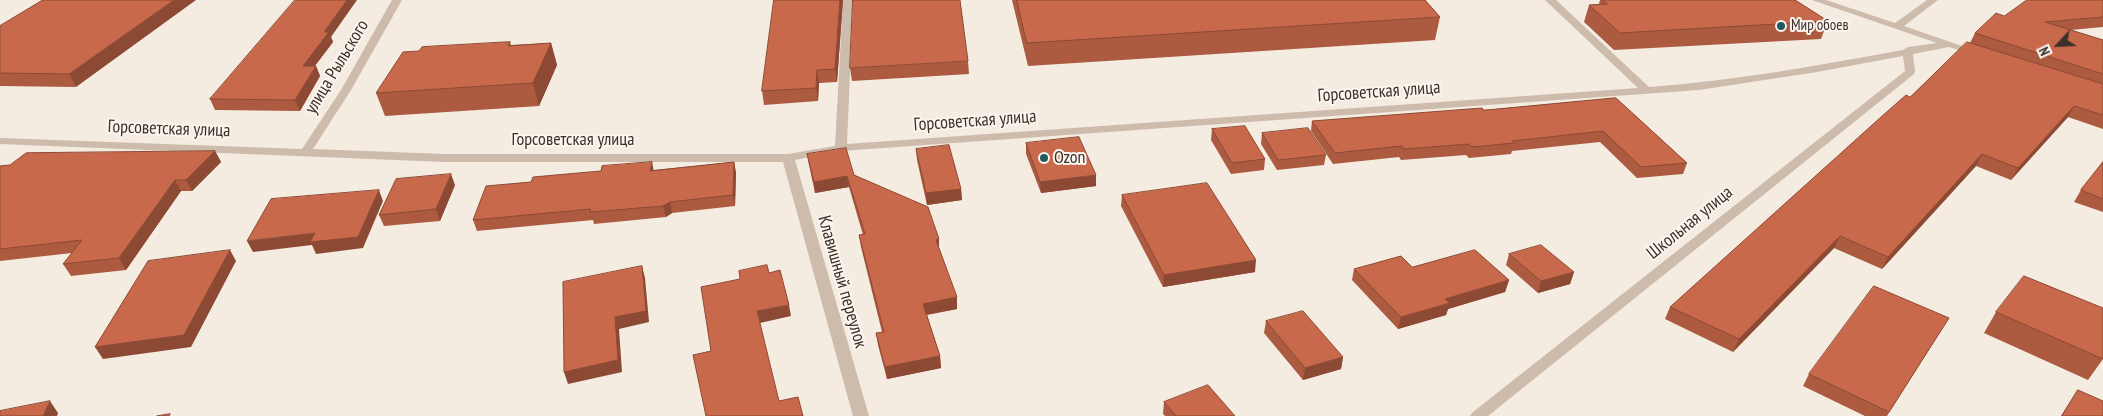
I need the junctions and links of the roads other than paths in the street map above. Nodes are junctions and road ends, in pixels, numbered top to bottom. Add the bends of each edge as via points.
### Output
1 (397, 0) edge
2 (848, 0) edge
3 (1550, 0) edge
4 (1818, 0) edge
5 (1933, 0) edge
6 (1897, 26) junction
7 (1949, 44) junction
8 (1908, 50) junction
9 (1986, 56) edge
10 (1647, 91) junction
11 (0, 141) edge
12 (841, 148) junction
13 (306, 152) junction
14 (788, 158) junction
15 (861, 416) edge
16 (1478, 416) edge

1 - 13 street, улица Рыльского
2 - 12 street
3 - 10 street
4 - 6 street
5 - 6 street
6 - 7 street
7 - 8 street, Горсоветская улица
7 - 9 street
8 - 10 street, Горсоветская улица via 1817,69 1699,87
8 - 16 street, Школьная улица via 1910,72
10 - 12 street, Горсоветская улица
11 - 13 street, Горсоветская улица
12 - 14 street, Горсоветская улица
13 - 14 street, Горсоветская улица via 445,158
14 - 15 street, Клавишный переулок

